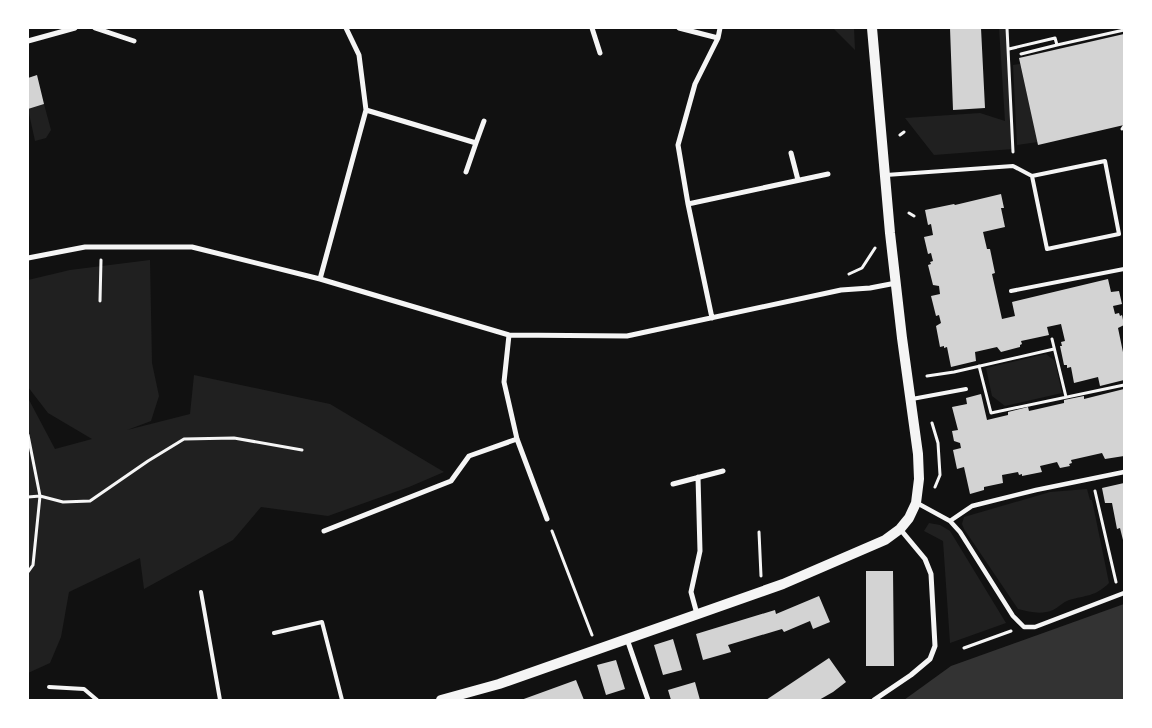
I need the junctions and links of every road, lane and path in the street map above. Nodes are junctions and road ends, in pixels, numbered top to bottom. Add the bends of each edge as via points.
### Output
1 (75, 28) edge
2 (95, 28) edge
3 (114, 28) edge
4 (346, 28) edge
5 (593, 28) edge
6 (679, 28) edge
7 (720, 28) edge
8 (872, 28) edge
9 (1007, 28) edge
10 (1124, 30) edge
11 (111, 33) junction
12 (718, 38) junction
13 (28, 41) edge
14 (134, 41) dead end
15 (1057, 46) junction
16 (1009, 49) junction
17 (600, 53) dead end
18 (1021, 54) dead end
19 (366, 110) junction
20 (484, 121) dead end
21 (904, 132) dead end
22 (900, 135) dead end
23 (476, 144) junction
24 (1013, 152) dead end
25 (791, 153) dead end
26 (466, 172) dead end
27 (828, 174) dead end
28 (886, 175) junction
29 (1032, 176) junction
30 (798, 180) junction
31 (688, 204) junction
32 (909, 213) dead end
33 (914, 216) dead end
34 (876, 243) dead end
35 (101, 247) junction
36 (28, 258) edge
37 (1124, 269) edge
38 (844, 276) dead end
39 (320, 279) junction
40 (896, 283) junction
41 (1011, 291) dead end
42 (100, 301) dead end
43 (712, 318) junction
44 (509, 334) junction
45 (1052, 339) dead end
46 (1054, 348) junction
47 (980, 366) junction
48 (928, 376) dead end
49 (1124, 385) edge
50 (966, 389) dead end
51 (1066, 397) junction
52 (910, 399) junction
53 (28, 435) edge
54 (517, 439) junction
55 (302, 450) dead end
56 (722, 471) dead end
57 (1124, 472) edge
58 (698, 477) junction
59 (1092, 480) junction
60 (674, 484) dead end
61 (40, 496) junction
62 (28, 497) edge
63 (916, 503) junction
64 (547, 519) joint
65 (950, 521) junction
66 (900, 529) junction
67 (324, 532) dead end
68 (759, 532) dead end
69 (28, 572) edge
70 (1116, 583) dead end
71 (201, 592) dead end
72 (761, 592) junction
73 (1124, 593) edge
74 (697, 614) junction
75 (1024, 627) junction
76 (274, 633) dead end
77 (627, 638) junction
78 (964, 648) dead end
79 (597, 649) junction
80 (49, 687) dead end
81 (96, 700) edge
82 (220, 700) edge
83 (342, 700) edge
84 (441, 700) edge
85 (648, 700) edge
86 (874, 700) edge

1 - 13 street
2 - 11 street
3 - 11 street
4 - 19 street via 359,55
5 - 17 street
6 - 12 street
7 - 12 street
8 - 28 main road
9 - 16 path
10 - 15 path
11 - 14 street
12 - 31 street via 695,84 678,145
15 - 16 path via 1055,38
15 - 18 path
16 - 24 path
19 - 23 street
19 - 39 street
20 - 23 street
21 - 22 path
23 - 26 street
25 - 30 street
27 - 30 street
28 - 29 lane via 1013,166
28 - 40 main road
29 - 29 lane via 1105,161 1119,234 1047,249
30 - 31 street
31 - 43 street
32 - 33 path
34 - 38 path via 862,268
35 - 36 street
35 - 39 street via 192,246
35 - 42 path
37 - 41 lane
39 - 44 street
40 - 43 street via 841,290
40 - 52 main road
43 - 44 street via 627,336
44 - 54 street via 504,382
45 - 46 path
46 - 47 path
46 - 51 path
47 - 48 path
47 - 51 path via 991,413
49 - 51 path
50 - 52 lane
52 - 63 main road via 918,460
53 - 61 path
54 - 64 street
54 - 67 street via 469,456 452,481
55 - 61 path via 234,438 184,439 90,502 63,502
56 - 58 street
57 - 59 street
58 - 60 street
58 - 74 street via 700,551 691,592
59 - 65 street via 972,506
59 - 70 path
61 - 62 path
61 - 69 path via 33,565
63 - 65 street
63 - 66 main road
64 - 79 path
65 - 75 street via 1013,616
66 - 72 main road via 876,544
66 - 86 street via 925,559 932,574 935,646 930,659
68 - 72 path
71 - 82 lane
72 - 74 main road
73 - 75 street via 1035,627
74 - 77 main road
75 - 78 path
76 - 83 lane via 322,622
77 - 79 main road
77 - 85 street
79 - 84 main road via 499,684
80 - 81 lane via 84,689

